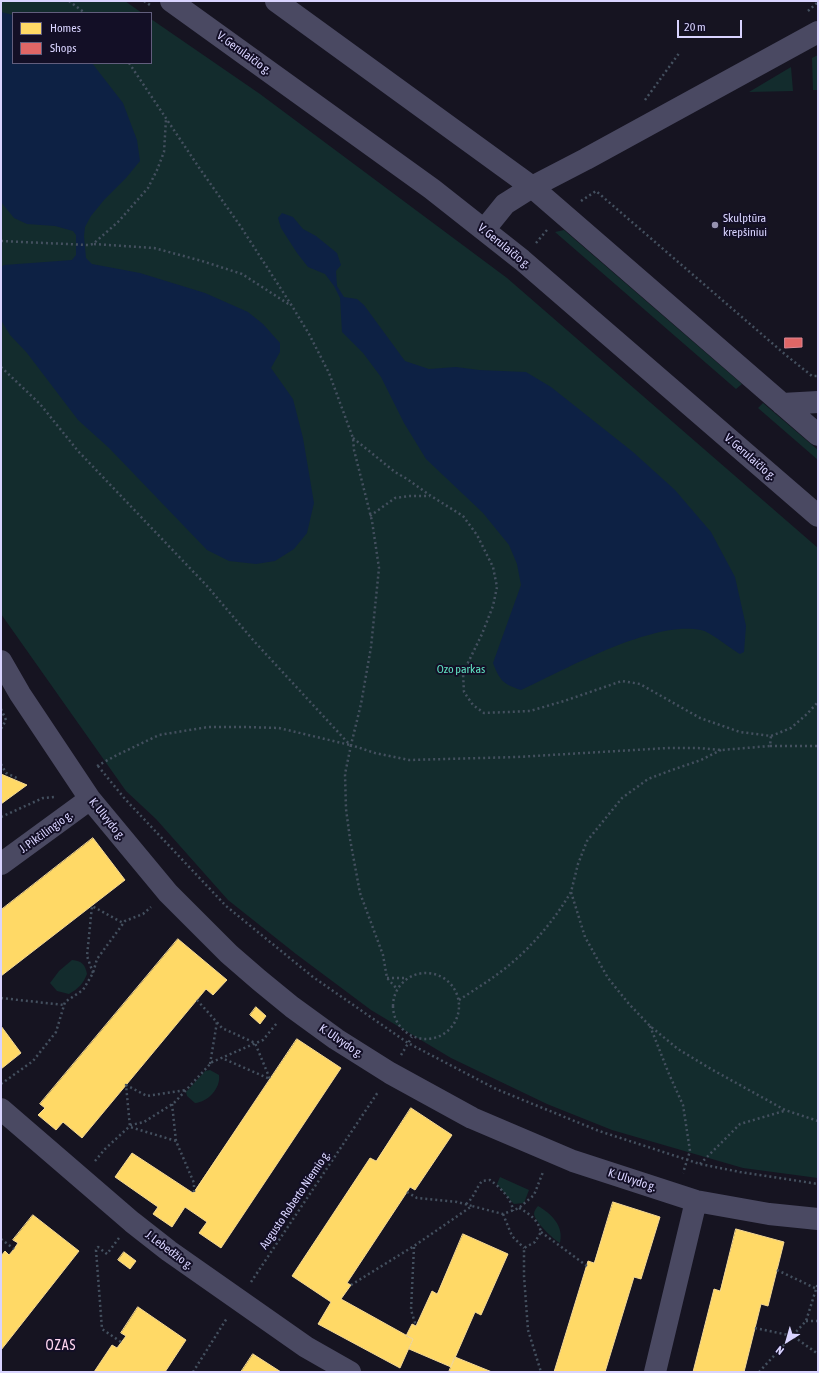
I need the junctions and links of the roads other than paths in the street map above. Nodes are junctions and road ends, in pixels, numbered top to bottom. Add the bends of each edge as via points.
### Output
1 (171, 1) edge
2 (276, 1) edge
3 (818, 32) edge
4 (532, 187) junction
5 (484, 230) junction
6 (818, 402) edge
7 (782, 404) junction
8 (818, 435) edge
9 (818, 516) edge
10 (1, 661) edge
11 (90, 799) junction
12 (1, 864) edge
13 (1, 1109) edge
14 (687, 1198) junction
15 (818, 1220) edge
16 (350, 1372) edge
17 (655, 1372) edge

1 - 5 street, V. Gerulaičio g. via 432,189
2 - 4 street
3 - 4 street
4 - 5 street via 505,204
4 - 7 street
5 - 9 street, V. Gerulaičio g. via 528,265
6 - 7 street
7 - 8 street
10 - 11 street, K. Ulvydo g.
11 - 12 street, J. Pikčilingio g.
11 - 14 street, K. Ulvydo g. via 168,893 229,954 292,1007 336,1039 390,1073 472,1118 573,1161
13 - 16 street, J. Lebedžio g. via 169,1251 306,1347
14 - 15 street, K. Ulvydo g. via 769,1214
14 - 17 street

